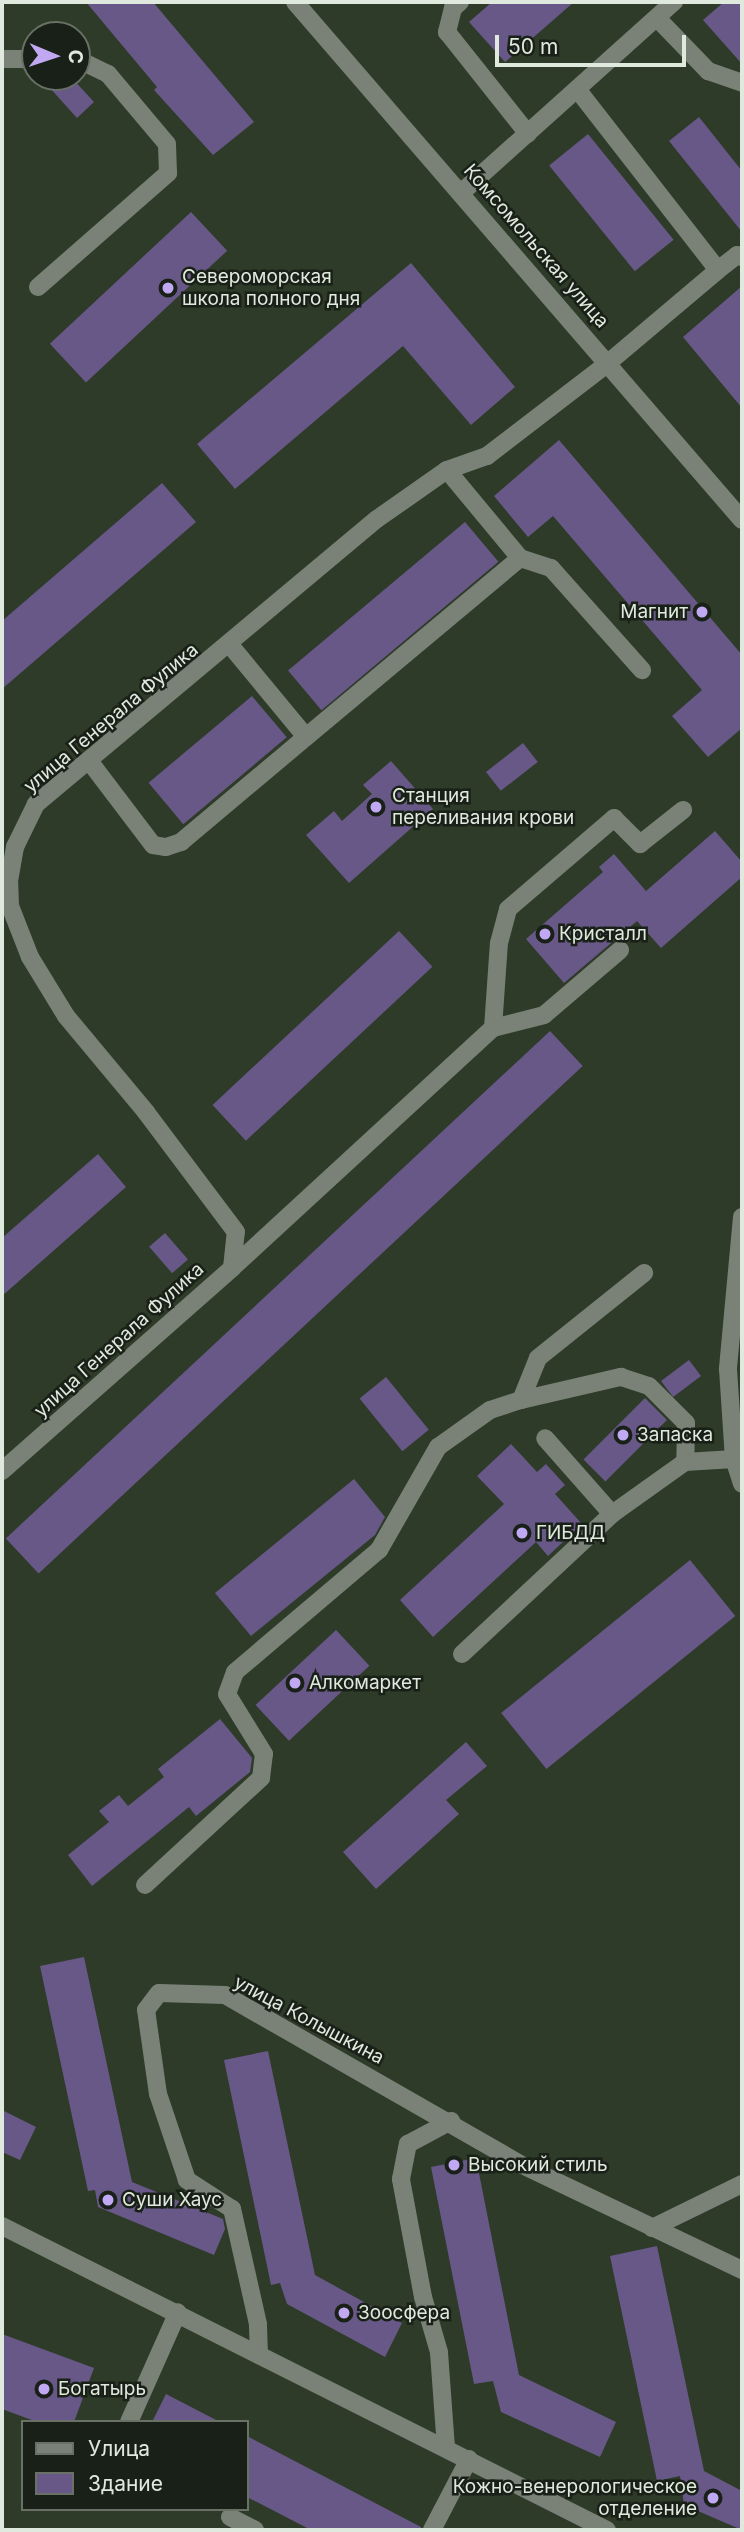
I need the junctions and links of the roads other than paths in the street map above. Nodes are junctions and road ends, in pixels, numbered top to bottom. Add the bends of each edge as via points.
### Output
1 (295, 2) edge
2 (460, 2) edge
3 (666, 7) edge
4 (2, 59) edge
5 (21, 59) edge
6 (91, 66) edge
7 (742, 83) edge
8 (577, 89) junction
9 (527, 134) junction
10 (463, 192) junction
11 (742, 257) edge
12 (718, 270) junction
13 (38, 287) dead end
14 (608, 363) junction
15 (447, 470) junction
16 (742, 520) edge
17 (520, 558) junction
18 (229, 645) junction
19 (642, 670) dead end
20 (306, 737) junction
21 (90, 762) junction
22 (683, 810) dead end
23 (620, 950) dead end
24 (493, 1028) junction
25 (742, 1217) edge
26 (232, 1268) junction
27 (644, 1273) dead end
28 (742, 1334) edge
29 (727, 1369) junction
30 (521, 1400) junction
31 (545, 1438) dead end
32 (734, 1459) junction
33 (685, 1462) junction
34 (2, 1471) edge
35 (742, 1484) edge
36 (612, 1514) junction
37 (462, 1654) dead end
38 (145, 1885) dead end
39 (451, 2121) junction
40 (742, 2184) edge
41 (2, 2226) edge
42 (652, 2228) junction
43 (742, 2270) edge
44 (178, 2312) junction
45 (259, 2356) junction
46 (130, 2420) edge
47 (446, 2448) junction
48 (469, 2459) junction
49 (230, 2517) dead end
50 (255, 2530) edge
51 (432, 2530) edge
52 (607, 2530) edge

1 - 10 street, Комсомольская улица
2 - 9 street via 453,8 447,32
3 - 7 street via 708,71
3 - 8 street
4 - 5 street
6 - 13 street via 108,74 167,144 169,165 159,184
8 - 9 street
8 - 12 street
9 - 10 street
10 - 14 street, Комсомольская улица
11 - 12 street, улица Генерала Фулика via 737,255
12 - 14 street, улица Генерала Фулика
14 - 15 street, улица Генерала Фулика via 487,456
14 - 16 street, Комсомольская улица
15 - 17 street
15 - 18 street, улица Генерала Фулика via 377,519
17 - 19 street via 551,568
17 - 20 street
18 - 20 street
18 - 21 street, улица Генерала Фулика
20 - 21 street via 181,842 166,847 153,845
21 - 26 street, улица Генерала Фулика via 36,804 15,847 10,906 30,957 66,1016 236,1232
22 - 24 street via 640,844 614,818 508,909 499,943
23 - 24 street via 544,1015
24 - 26 street, улица Генерала Фулика
25 - 29 street
26 - 34 street, улица Генерала Фулика
27 - 30 street via 538,1358
28 - 29 street
29 - 32 street
30 - 33 street via 621,1377 649,1386 686,1423
30 - 38 street via 490,1410 438,1447 379,1550 234,1672 227,1694 264,1754 261,1778
31 - 36 street
32 - 33 street
32 - 35 street
33 - 36 street
36 - 37 street
39 - 42 street, улица Колышкина via 522,2165
39 - 45 street, улица Колышкина via 225,1995 159,1993 146,2010 158,2094 187,2179 232,2209 258,2324
39 - 47 street via 408,2144 401,2179 423,2297 439,2352
40 - 42 street
41 - 44 street
42 - 43 street, улица Колышкина
44 - 45 street
44 - 46 street
45 - 47 street
47 - 48 street
48 - 51 street
48 - 52 street
49 - 50 street

